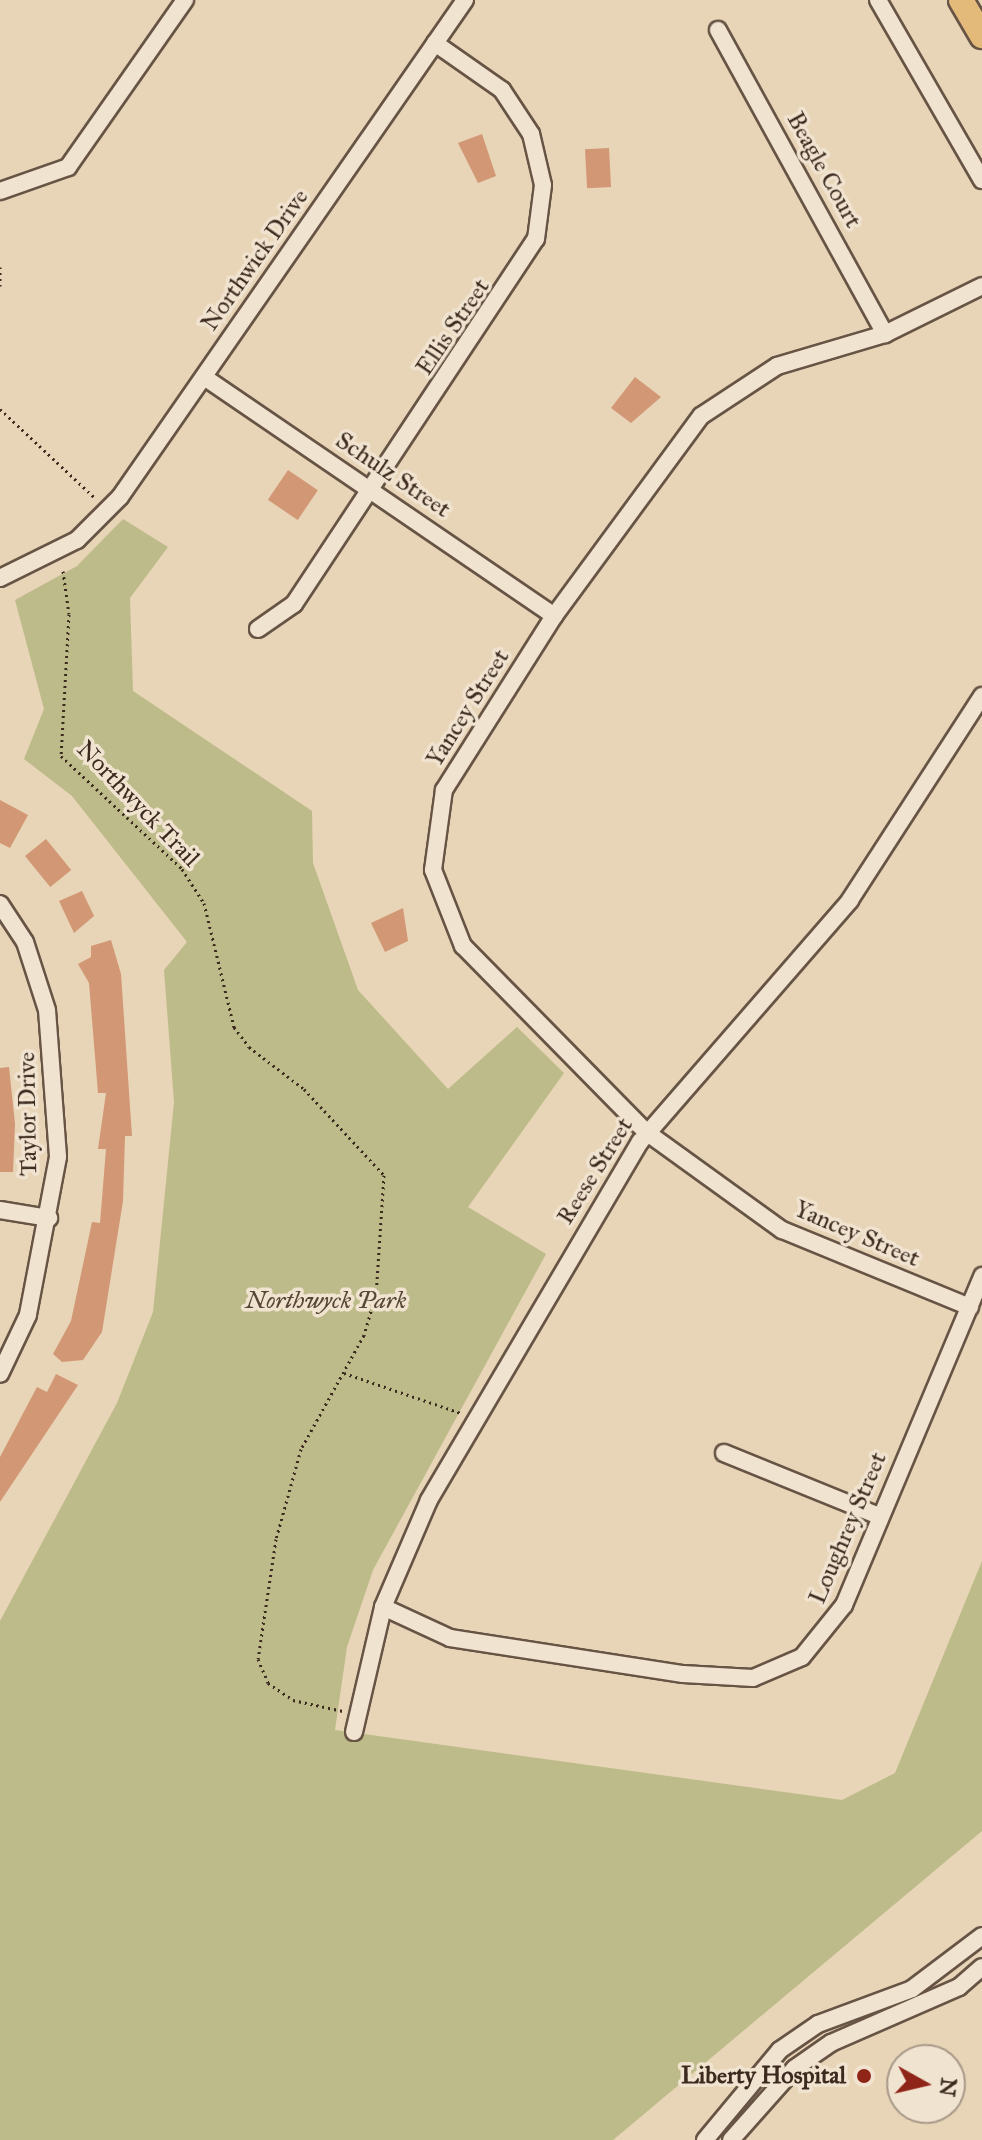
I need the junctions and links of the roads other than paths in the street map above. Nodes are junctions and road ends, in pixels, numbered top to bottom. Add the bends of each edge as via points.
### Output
1 (185, 0) edge
2 (465, 0) edge
3 (878, 0) edge
4 (961, 0) edge
5 (718, 30) dead end
6 (982, 36) edge
7 (435, 43) junction
8 (982, 180) edge
9 (0, 191) edge
10 (982, 286) edge
11 (885, 334) junction
12 (204, 377) junction
13 (370, 490) junction
14 (0, 578) edge
15 (554, 616) junction
16 (258, 629) dead end
17 (982, 696) edge
18 (0, 904) edge
19 (646, 1132) junction
20 (0, 1210) edge
21 (49, 1218) junction
22 (982, 1276) edge
23 (970, 1307) junction
24 (0, 1374) edge
25 (724, 1453) dead end
26 (879, 1516) junction
27 (383, 1607) junction
28 (354, 1732) dead end
29 (982, 1936) edge
30 (982, 1967) edge
31 (705, 2140) edge
32 (731, 2140) edge

1 - 9 street via 68,167
2 - 7 street, Northwick Drive
3 - 8 street
4 - 6 highway
5 - 11 street, Beagle Court
7 - 12 street, Northwick Drive
7 - 13 street, Ellis Street via 518,109 540,160 542,212 524,264
10 - 11 street, Yancey Street
11 - 15 street, Yancey Street via 777,366 701,416
12 - 13 street, Schulz Street
12 - 14 street, Northwick Drive via 120,497 77,540
13 - 15 street, Schulz Street
13 - 16 street, Ellis Street via 294,604
15 - 19 street, Yancey Street via 444,790 433,870 463,946
17 - 19 street, Reese Street via 850,900
18 - 21 street, Taylor Drive via 25,942 47,1010 58,1157
19 - 23 street, Yancey Street via 782,1230
19 - 27 street, Reese Street via 429,1500
20 - 21 street
21 - 24 street, Taylor Drive via 28,1315
22 - 23 street, Loughrey Street
23 - 26 street, Loughrey Street
25 - 26 street
26 - 27 street, Loughrey Street via 828,1632 802,1657 753,1678 450,1638
27 - 28 street, Reese Street
29 - 31 street via 912,1989 818,2024 780,2050
30 - 32 street via 959,1987 855,2032 795,2068

